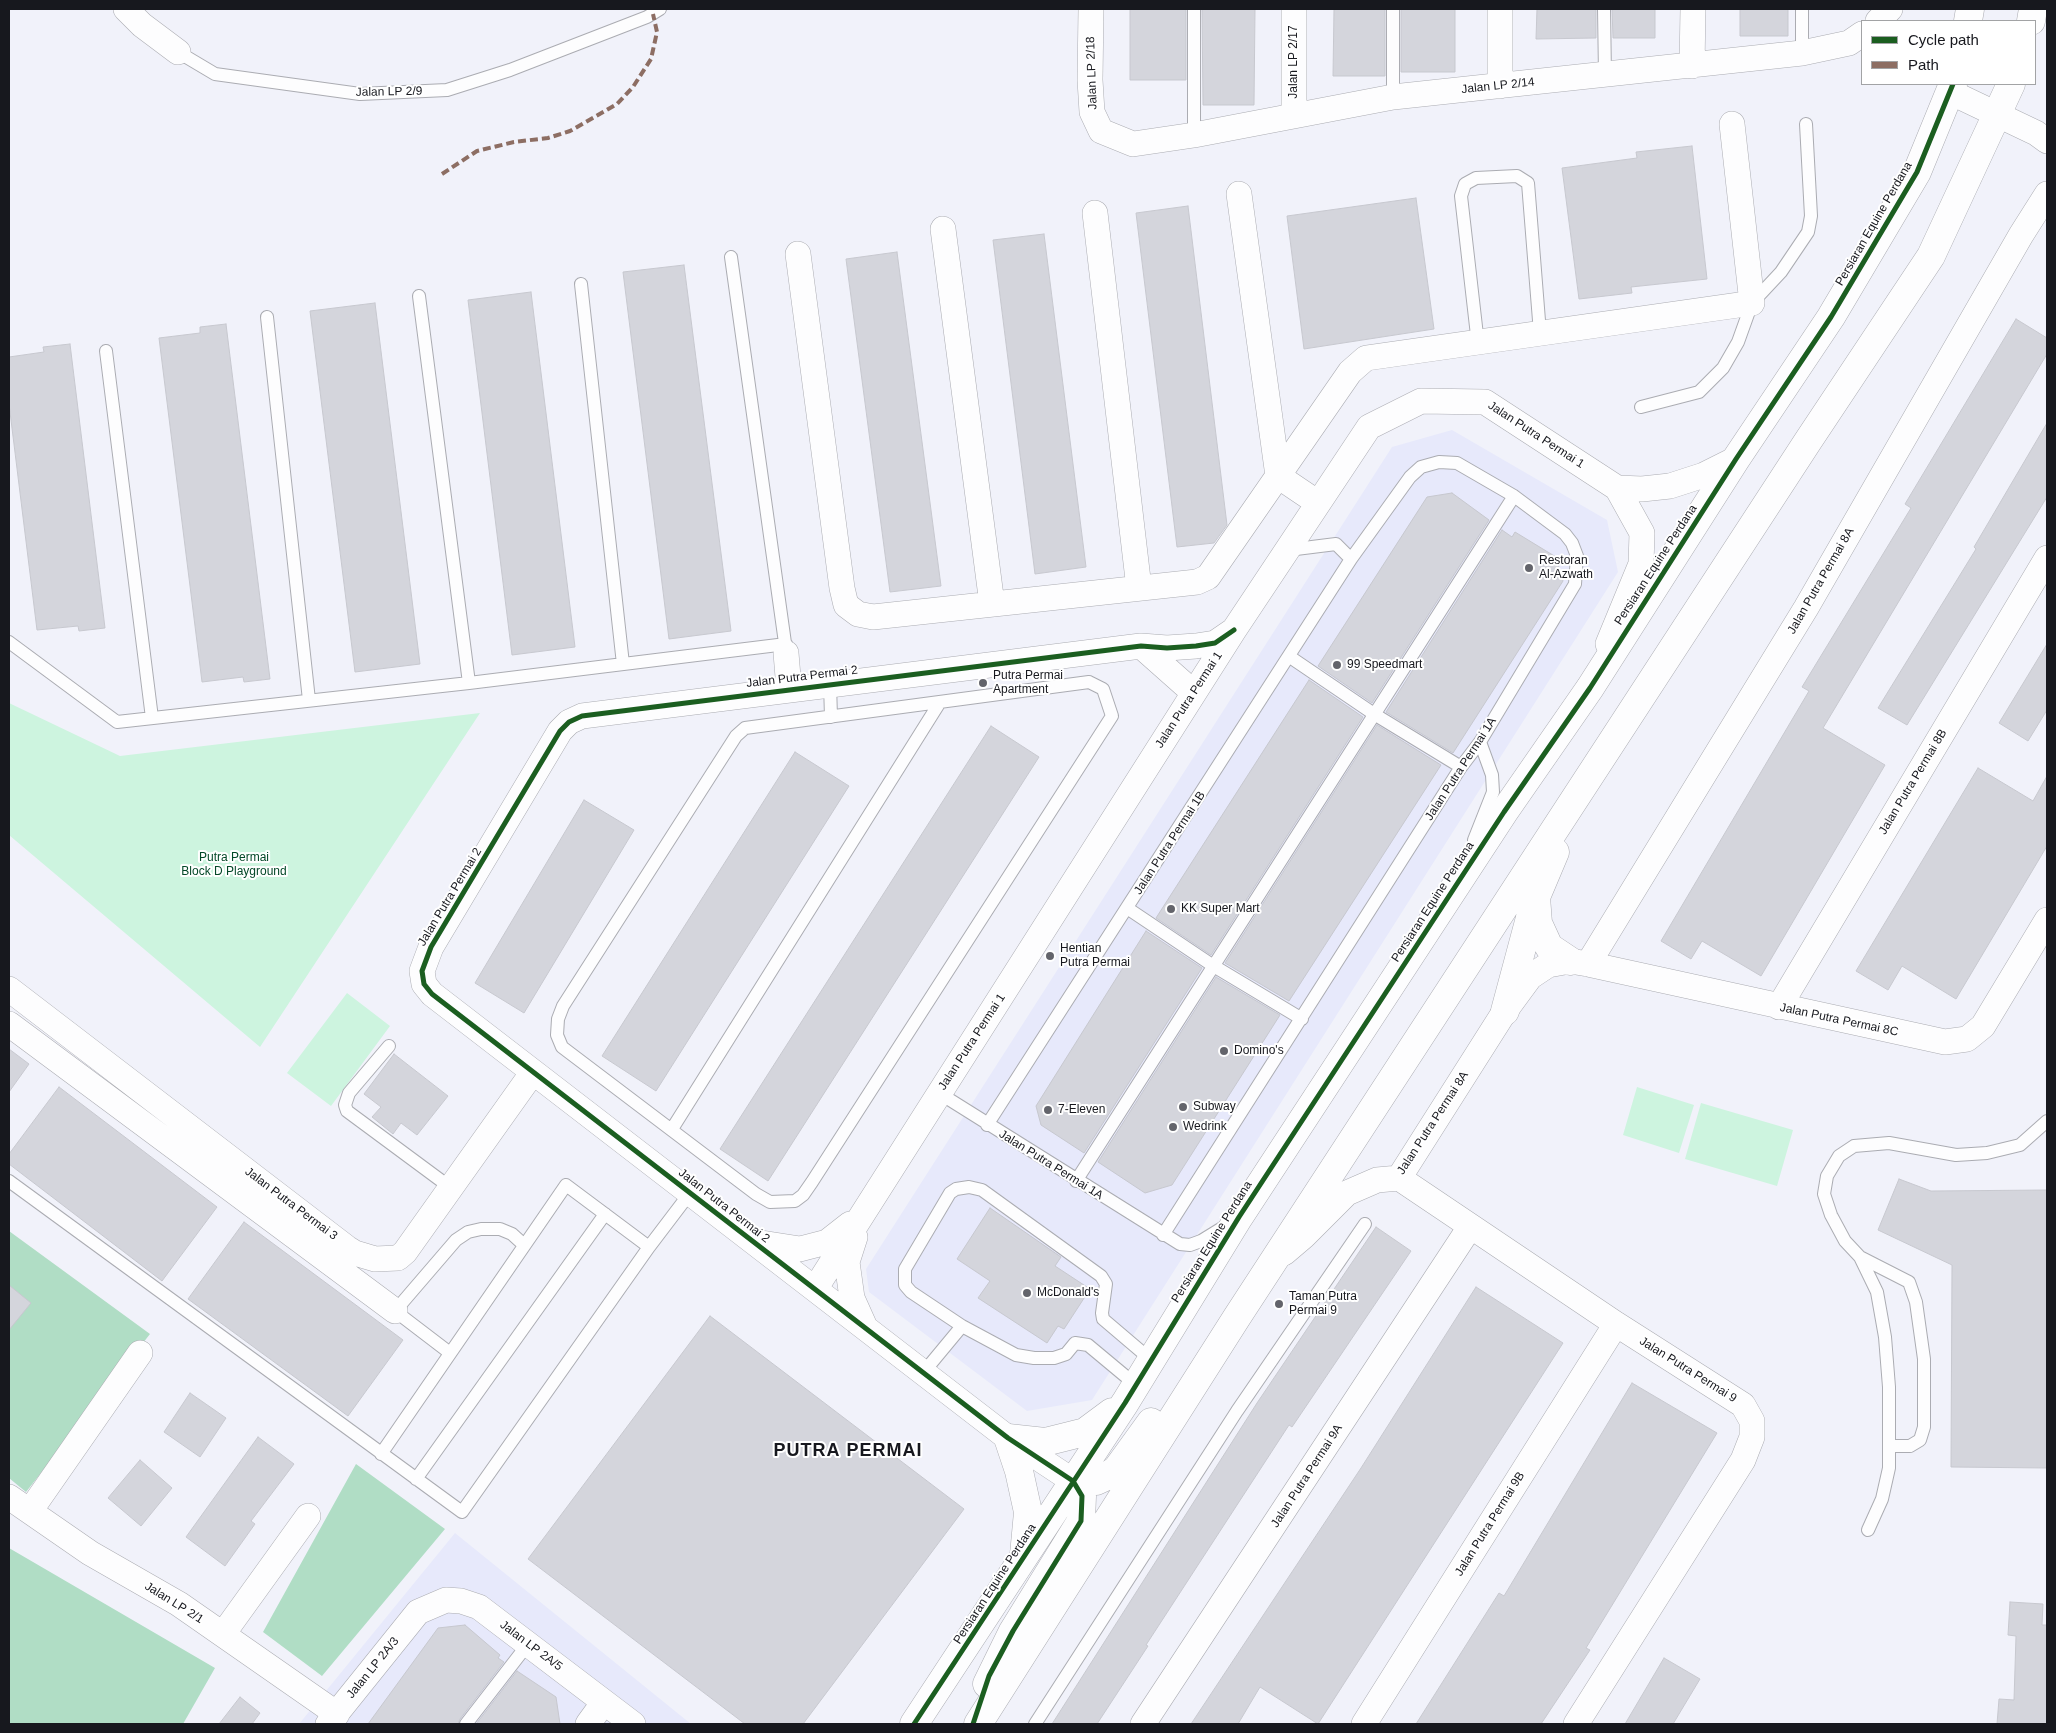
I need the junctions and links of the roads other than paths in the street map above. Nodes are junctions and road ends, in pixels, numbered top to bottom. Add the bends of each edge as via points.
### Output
1 (126, 9) edge
2 (660, 9) edge
3 (1091, 9) edge
4 (1194, 9) edge
5 (1294, 9) edge
6 (1393, 9) edge
7 (1500, 9) edge
8 (1604, 9) edge
9 (1693, 9) edge
10 (1802, 9) edge
11 (1890, 9) edge
12 (1879, 20) edge
13 (1861, 35) edge
14 (178, 52) joint
15 (1802, 53) junction
16 (1692, 66) junction
17 (1605, 75) junction
18 (2011, 85) edge
19 (1500, 86) junction
20 (1952, 88) edge
21 (1393, 96) junction
22 (1998, 115) junction
23 (1294, 116) junction
24 (1732, 124) dead end
25 (1806, 124) dead end
26 (1194, 135) junction
27 (2047, 141) edge
28 (1133, 144) joint
29 (1239, 194) dead end
30 (2047, 194) edge
31 (1094, 213) dead end
32 (943, 229) dead end
33 (798, 254) dead end
34 (731, 257) dead end
35 (581, 284) dead end
36 (419, 296) dead end
37 (1752, 302) junction
38 (267, 317) dead end
39 (1540, 333) junction
40 (1478, 344) junction
41 (106, 351) dead end
42 (1641, 407) dead end
43 (1736, 459) junction
44 (1278, 476) junction
45 (1618, 488) junction
46 (1514, 496) junction
47 (1318, 503) junction
48 (1287, 550) junction
49 (2047, 558) edge
50 (1351, 559) junction
51 (1139, 588) junction
52 (992, 604) junction
53 (1234, 630) junction
54 (9, 642) edge
55 (1141, 646) junction
56 (786, 648) junction
57 (1290, 657) junction
58 (623, 664) junction
59 (469, 684) junction
60 (830, 684) junction
61 (1590, 688) junction
62 (789, 689) junction
63 (1194, 693) junction
64 (309, 700) junction
65 (940, 702) junction
66 (1374, 714) junction
67 (831, 717) junction
68 (152, 718) junction
69 (1480, 742) junction
70 (1461, 768) junction
71 (1589, 776) junction
72 (1468, 866) junction
73 (1536, 897) junction
74 (1127, 908) junction
75 (2047, 920) edge
76 (1579, 962) junction
77 (1212, 965) junction
78 (9, 989) edge
79 (1779, 1007) junction
80 (1505, 1011) junction
81 (1302, 1019) junction
82 (9, 1024) edge
83 (389, 1046) dead end
84 (533, 1072) junction
85 (939, 1093) junction
86 (2047, 1121) edge
87 (987, 1125) junction
88 (672, 1129) junction
89 (1399, 1178) junction
90 (9, 1181) edge
91 (1076, 1181) junction
92 (451, 1188) junction
93 (690, 1193) junction
94 (863, 1213) junction
95 (605, 1214) junction
96 (1239, 1217) junction
97 (1365, 1224) dead end
98 (1470, 1227) junction
99 (1163, 1235) junction
100 (753, 1242) junction
101 (524, 1245) junction
102 (649, 1247) junction
103 (1860, 1257) junction
104 (1274, 1262) junction
105 (814, 1289) junction
106 (395, 1311) junction
107 (1237, 1318) junction
108 (1616, 1324) junction
109 (962, 1326) junction
110 (866, 1328) junction
111 (140, 1353) dead end
112 (450, 1353) junction
113 (1150, 1359) junction
114 (923, 1373) junction
115 (1130, 1394) junction
116 (1008, 1438) junction
117 (1889, 1446) junction
118 (381, 1454) junction
119 (416, 1479) junction
120 (1073, 1481) junction
121 (9, 1497) edge
122 (30, 1511) junction
123 (308, 1516) dead end
124 (1868, 1530) dead end
125 (1023, 1561) junction
126 (418, 1612) joint
127 (223, 1634) junction
128 (528, 1644) junction
129 (604, 1702) junction
130 (333, 1719) edge
131 (466, 1724) edge
132 (588, 1724) edge
133 (633, 1724) edge
134 (914, 1724) edge
135 (974, 1724) edge
136 (978, 1724) edge
137 (1035, 1724) edge
138 (1143, 1724) edge
139 (1364, 1724) edge
140 (1576, 1724) edge

1 - 14 street, Jalan LP 2/9
2 - 14 lane, Jalan LP 2/9 via 647,18 510,70 447,90 360,94 215,74
3 - 28 street, Jalan LP 2/18 via 1092,112 1101,131
4 - 26 lane
5 - 23 street, Jalan LP 2/17
6 - 21 lane
7 - 19 street
8 - 17 lane
9 - 16 street
10 - 15 lane
11 - 12 street
13 - 15 street, Jalan LP 2/14 via 1849,44
15 - 16 street, Jalan LP 2/14
16 - 17 street, Jalan LP 2/14
17 - 19 street, Jalan LP 2/14
18 - 22 street
19 - 21 street, Jalan LP 2/14
20 - 22 street
20 - 43 street, Persiaran Equine Perdana via 1917,172 1831,316
21 - 23 street, Jalan LP 2/14
22 - 27 street
22 - 71 street via 1931,256
23 - 26 street, Jalan LP 2/14
24 - 37 street
25 - 37 lane via 1811,216 1808,232 1781,272
26 - 28 street, Jalan LP 2/14
29 - 44 street
30 - 76 street, Jalan Putra Permai 8A via 1806,608
31 - 51 street
32 - 52 street
33 - 52 street via 846,605 858,614 873,617
34 - 56 lane
35 - 58 lane
36 - 59 lane
37 - 39 street
37 - 42 lane via 1738,342 1723,368 1699,392
38 - 64 lane
39 - 40 street
39 - 40 lane via 1528,183 1518,176 1476,178 1465,184 1461,196
40 - 44 street via 1374,357 1360,362
41 - 68 lane
43 - 45 street, Jalan Putra Permai 1 via 1704,475 1670,486 1642,490
43 - 61 street, Persiaran Equine Perdana
44 - 47 street
44 - 51 street via 1208,577 1197,582
45 - 47 street, Jalan Putra Permai 1 via 1485,402 1421,401 1369,426
45 - 61 street, Jalan Putra Permai 1 via 1642,533 1641,564
46 - 50 lane, Jalan Putra Permai 1A via 1457,464 1439,462 1421,467 1410,477
46 - 66 lane
46 - 69 lane, Jalan Putra Permai 1A via 1565,534 1572,542 1578,569 1575,584
47 - 48 street, Jalan Putra Permai 1
48 - 50 lane via 1336,544
48 - 53 street, Jalan Putra Permai 1
49 - 79 street, Jalan Putra Permai 8B
50 - 57 lane, Jalan Putra Permai 1B
51 - 52 street
53 - 55 street, Jalan Putra Permai 2 via 1216,643 1166,648
53 - 63 street, Jalan Putra Permai 1
54 - 68 lane via 118,722
55 - 60 street, Jalan Putra Permai 2
55 - 63 street
56 - 58 lane
56 - 62 street
57 - 66 lane
57 - 74 lane, Jalan Putra Permai 1B
58 - 59 lane
59 - 64 lane
60 - 62 street, Jalan Putra Permai 2
60 - 67 lane
61 - 72 street, Persiaran Equine Perdana
62 - 84 street, Jalan Putra Permai 2 via 600,712 582,716 560,730 431,947 422,971 424,984 432,994
63 - 85 street, Jalan Putra Permai 1
64 - 68 lane
65 - 67 lane
65 - 88 lane
65 - 88 lane via 1089,682 1103,689 1112,716 803,1195 795,1201 770,1202
66 - 70 lane
66 - 77 lane
67 - 88 lane via 745,728 736,736 563,1006 557,1035 562,1047
69 - 70 lane, Jalan Putra Permai 1A
69 - 72 lane via 1492,775 1493,792 1473,842
70 - 81 lane, Jalan Putra Permai 1A
71 - 73 street
71 - 104 street
72 - 96 street, Persiaran Equine Perdana
73 - 76 street via 1538,924 1549,947
73 - 80 street
74 - 77 lane
74 - 87 lane, Jalan Putra Permai 1B
75 - 79 street, Jalan Putra Permai 8C via 1984,1026 1967,1039 1945,1042
76 - 79 street, Jalan Putra Permai 8C
76 - 80 street, Jalan Putra Permai 8A via 1548,965 1530,977
77 - 81 lane
77 - 91 lane
78 - 92 street, Jalan Putra Permai 3 via 355,1254 375,1260 398,1258
80 - 89 street, Jalan Putra Permai 8A
81 - 99 lane, Jalan Putra Permai 1A
82 - 106 street
83 - 92 lane via 349,1093 345,1105 347,1111
84 - 92 street, Jalan Putra Permai 3
84 - 93 street, Jalan Putra Permai 2
85 - 87 lane, Jalan Putra Permai 1A
85 - 94 street, Jalan Putra Permai 1
86 - 103 lane via 2020,1145 1987,1153 1956,1155 1889,1143 1854,1146 1840,1156 1826,1176 1824,1194 1845,1241
87 - 91 lane, Jalan Putra Permai 1A
89 - 98 street, Jalan Putra Permai 9
89 - 104 street, Jalan Putra Permai 8A via 1377,1180 1347,1193
90 - 118 lane
91 - 99 lane, Jalan Putra Permai 1A
93 - 100 street, Jalan Putra Permai 2
93 - 102 lane
94 - 100 street, Jalan Putra Permai 1 via 828,1242 800,1249
94 - 105 street, Jalan Putra Permai 1
94 - 110 street, Jalan Putra Permai 1 via 847,1262 852,1298
95 - 101 lane via 566,1185
95 - 102 lane
95 - 119 lane
96 - 99 lane, Jalan Putra Permai 1A via 1190,1245 1180,1244
96 - 113 street, Persiaran Equine Perdana
97 - 137 lane via 1237,1411
98 - 108 street, Jalan Putra Permai 9
98 - 138 street, Jalan Putra Permai 9A
100 - 105 street, Jalan Putra Permai 2
101 - 106 lane via 500,1229 481,1228 468,1232 456,1240
101 - 112 lane
102 - 119 lane via 462,1512
103 - 117 lane via 1877,1292 1885,1337
103 - 117 lane via 1909,1282 1916,1302 1924,1359 1924,1427 1920,1440 1910,1446
104 - 107 street
105 - 110 street, Jalan Putra Permai 2
106 - 112 lane
107 - 120 street via 1185,1368 1117,1469 1096,1481
107 - 136 street
108 - 139 street, Jalan Putra Permai 9B
108 - 140 street, Jalan Putra Permai 9 via 1743,1405 1752,1421 1752,1437 1743,1460
109 - 113 lane via 911,1292 905,1286 904,1277 905,1269 950,1193 969,1187 982,1190 1101,1276 1106,1284 1103,1319
109 - 114 lane
109 - 115 lane via 1016,1355 1034,1358 1054,1358 1066,1354 1075,1344 1088,1344
110 - 114 street, Jalan Putra Permai 2
111 - 122 street
112 - 118 lane
113 - 115 street, Persiaran Equine Perdana
114 - 116 street, Jalan Putra Permai 2
115 - 116 street via 1085,1432 1045,1442
115 - 120 street, Persiaran Equine Perdana
116 - 120 street, Jalan Putra Permai 2
116 - 125 street via 1028,1512
117 - 124 lane via 1889,1468 1882,1499
118 - 119 lane
120 - 125 street, Persiaran Equine Perdana
120 - 135 street via 1082,1496 1081,1521 989,1676
121 - 122 street, Jalan LP 2/1
122 - 127 street, Jalan LP 2/1 via 90,1553 179,1604
123 - 127 street
125 - 134 street, Persiaran Equine Perdana
126 - 128 street, Jalan LP 2A/5 via 446,1600 462,1601 479,1607
126 - 130 street, Jalan LP 2A/3
127 - 130 street, Jalan LP 2/1
128 - 129 street, Jalan LP 2A/5
128 - 131 lane
129 - 132 street
129 - 133 street, Jalan LP 2A/5

